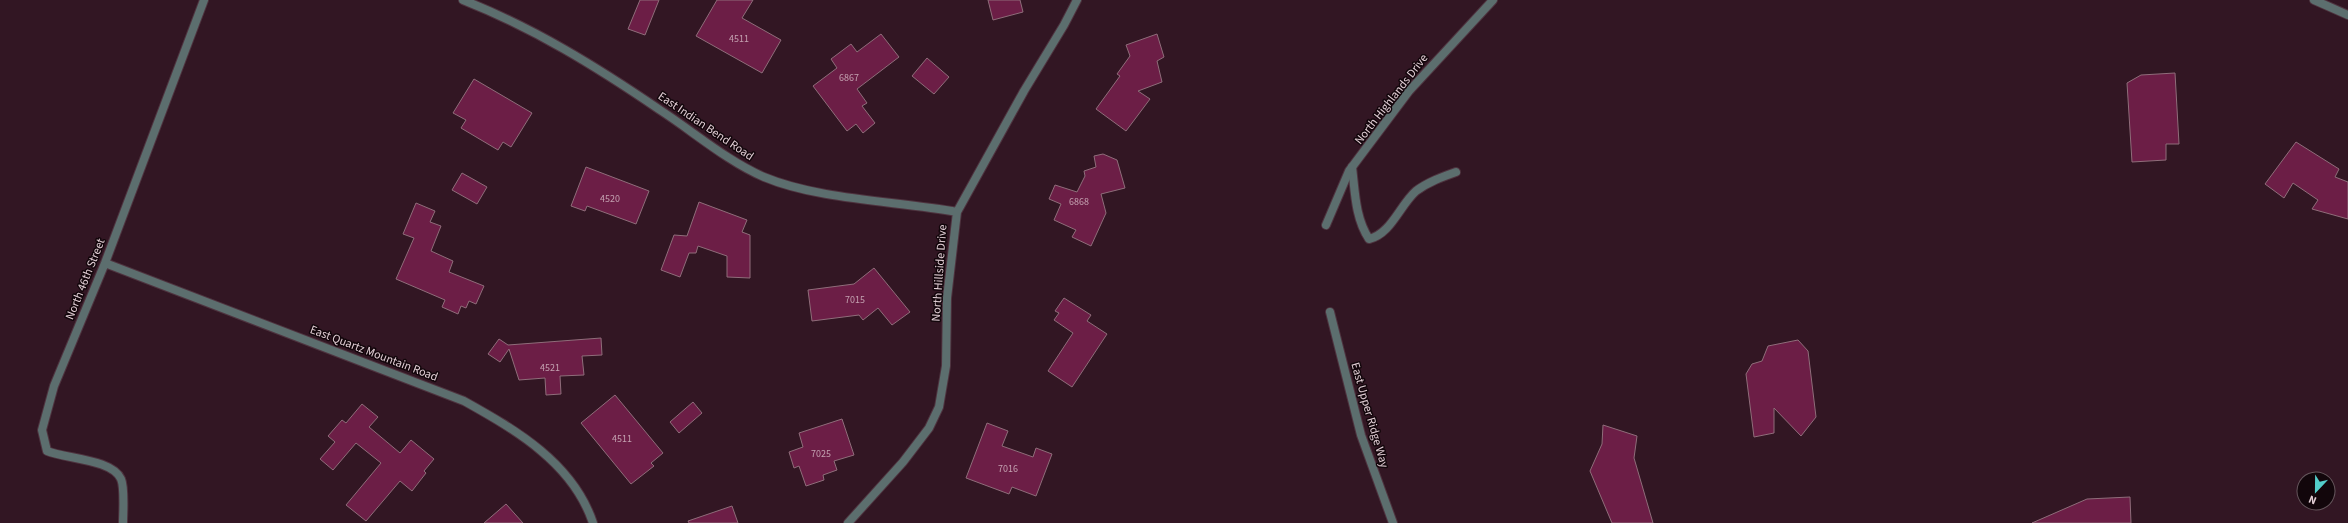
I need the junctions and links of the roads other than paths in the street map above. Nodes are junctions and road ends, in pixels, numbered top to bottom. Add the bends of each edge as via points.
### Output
1 (463, 0) edge
2 (1077, 0) edge
3 (1493, 0) edge
4 (2314, 0) edge
5 (202, 1) edge
6 (2348, 15) edge
7 (1352, 167) junction
8 (1456, 172) dead end
9 (957, 212) junction
10 (1326, 225) dead end
11 (105, 263) junction
12 (1330, 312) dead end
13 (123, 523) edge
14 (593, 523) edge
15 (848, 523) edge
16 (1394, 523) edge

1 - 9 street, East Indian Bend Road via 500,15 576,54 726,155 764,177 829,194
2 - 9 street, North Hillside Drive
3 - 7 street, North Highlands Drive via 1409,91
4 - 6 street
5 - 11 street, North 46th Street
7 - 8 street via 1357,209 1363,230 1369,239 1377,237 1417,191 1433,180
7 - 10 street, North Highlands Drive
9 - 15 street, North Hillside Drive via 947,298 946,366 939,407 929,428 903,462
11 - 13 street, North 46th Street via 54,386 42,430 47,451 105,466 117,474 122,480
11 - 14 street, East Quartz Mountain Road via 464,401 506,426 557,464 587,506
12 - 16 street, East Upper Ridge Way via 1361,435

